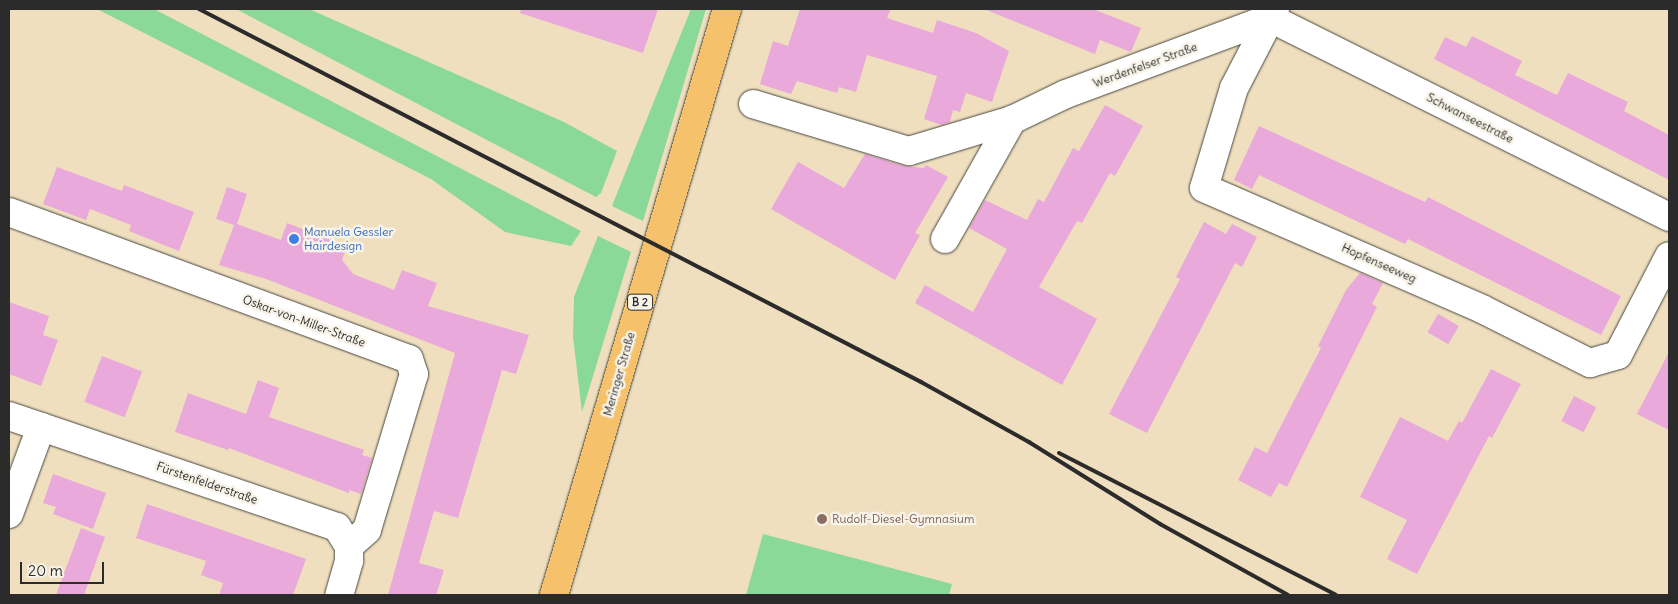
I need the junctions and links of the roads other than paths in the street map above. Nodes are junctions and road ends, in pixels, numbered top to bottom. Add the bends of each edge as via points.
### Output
1 (727, 9) edge
2 (1273, 13) edge
3 (753, 104) dead end
4 (1012, 120) junction
5 (9, 212) edge
6 (1669, 217) edge
7 (945, 239) dead end
8 (1669, 256) edge
9 (9, 416) edge
10 (41, 427) junction
11 (9, 514) edge
12 (349, 546) junction
13 (339, 595) edge
14 (554, 595) edge

1 - 14 main road, Meringer Straße / B 2
2 - 4 street, Werdenfelser Straße via 1066,94
2 - 6 street, Schwanseestraße
2 - 8 street, Hopfenseeweg via 1234,88 1204,188 1482,309 1590,363 1618,355
3 - 4 street, Werdenfelser Straße via 909,151
4 - 7 street
5 - 12 street, Oskar-von-Miller-Straße via 409,359 414,374 367,530
9 - 10 street, Fürstenfelderstraße
10 - 11 street
10 - 12 street, Fürstenfelderstraße via 337,527
12 - 13 street via 349,561

